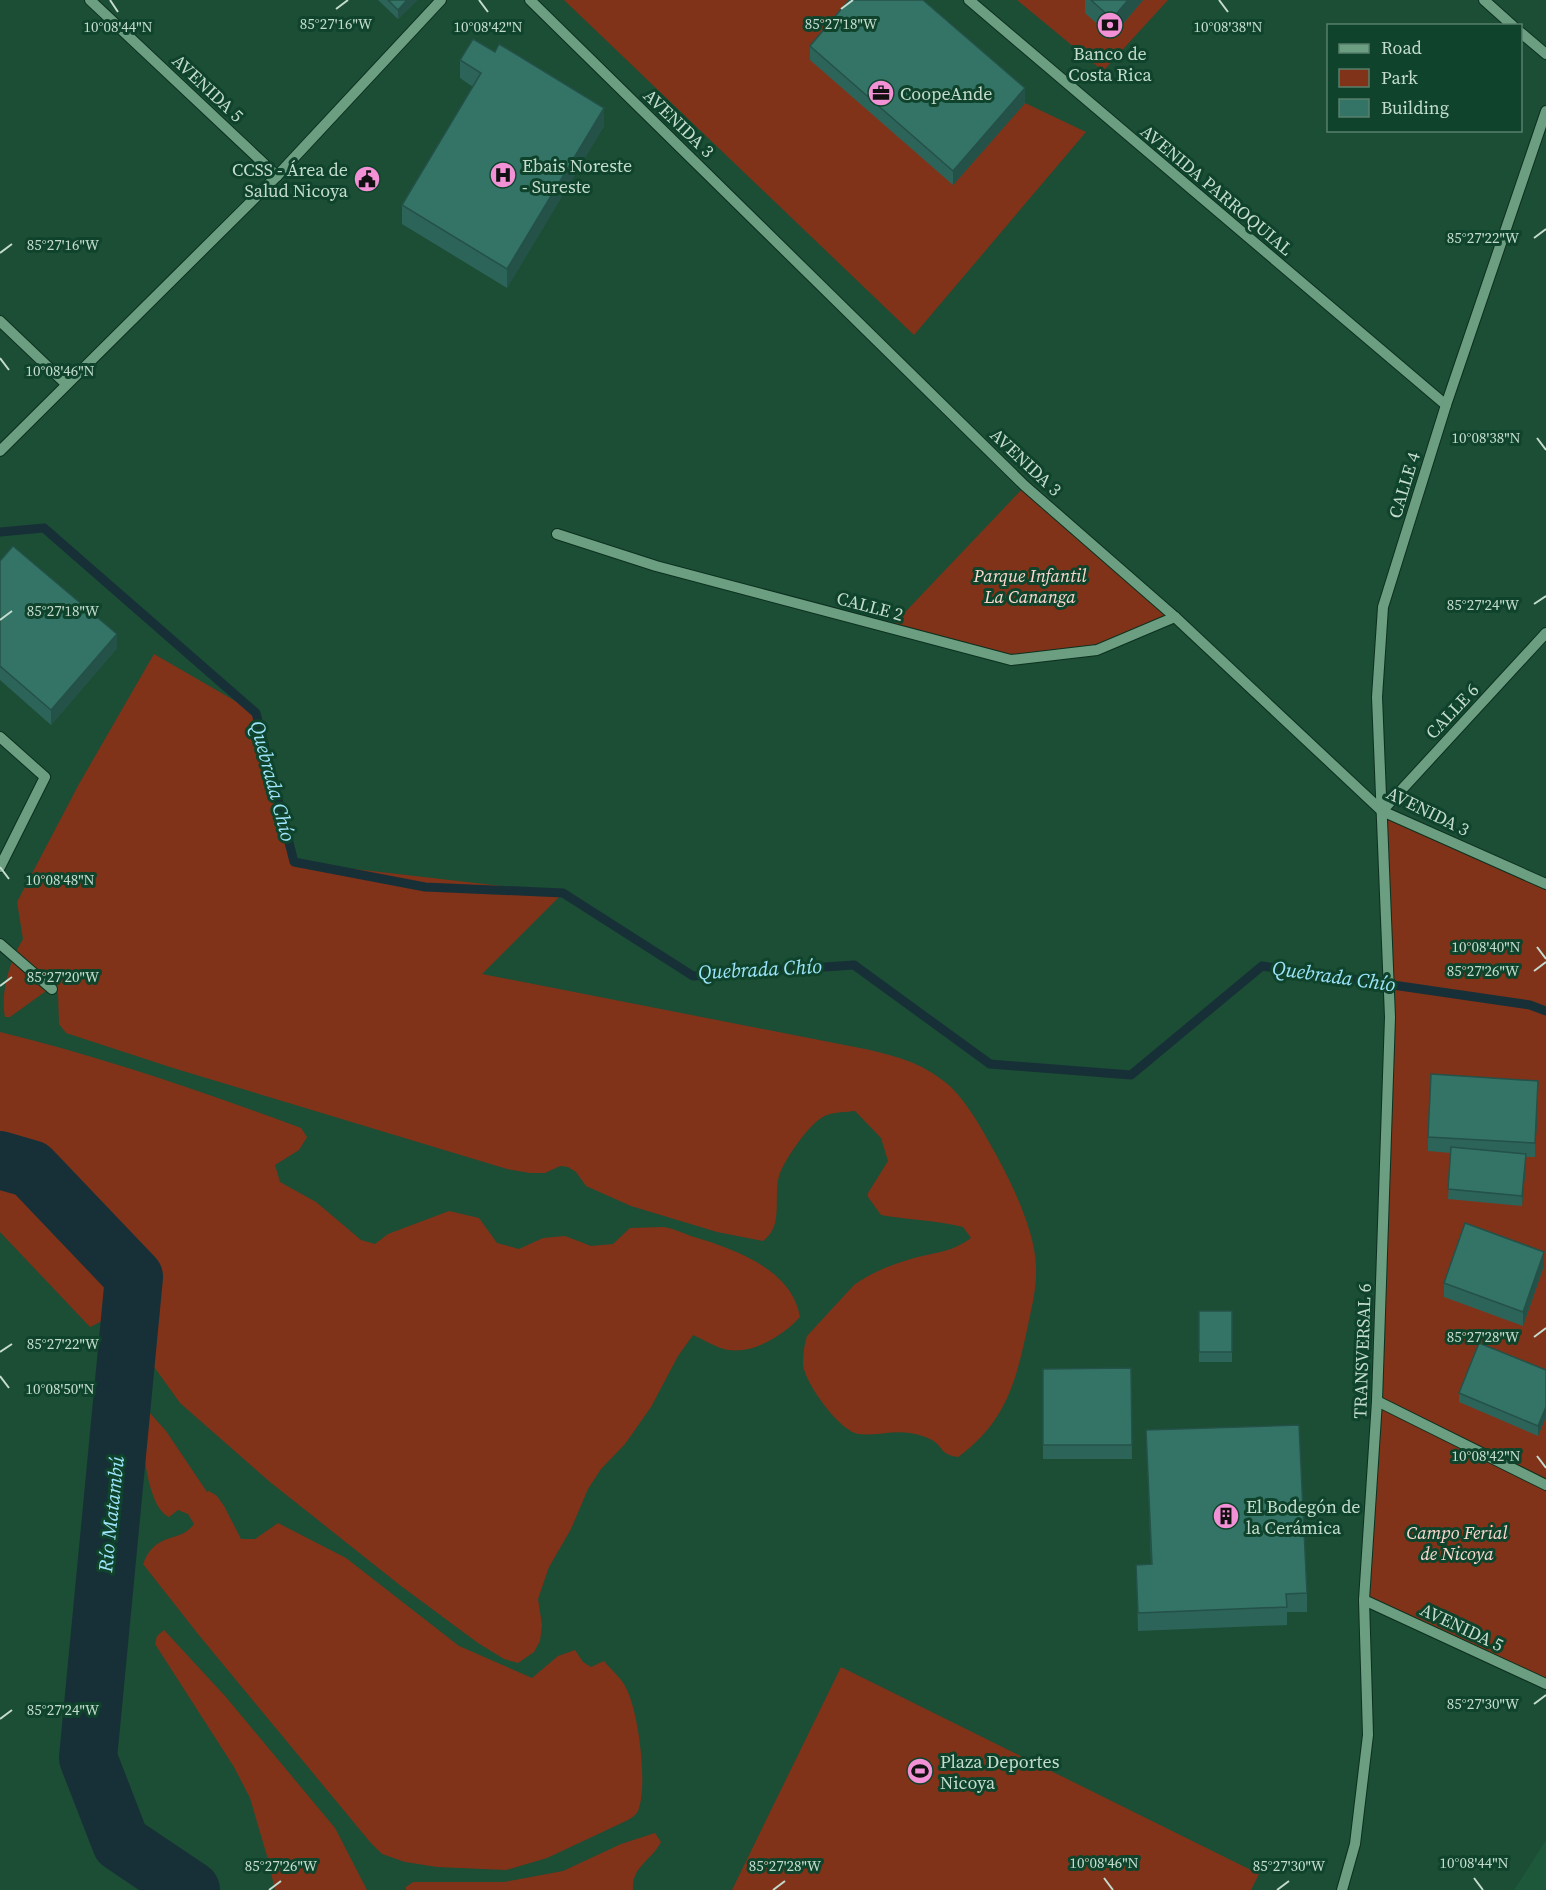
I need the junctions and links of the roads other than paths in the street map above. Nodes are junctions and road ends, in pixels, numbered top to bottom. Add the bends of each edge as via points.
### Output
1 (90, 0) edge
2 (441, 0) edge
3 (530, 0) edge
4 (969, 0) edge
5 (1484, 0) edge
6 (1511, 24) edge
7 (1522, 33) edge
8 (1546, 54) edge
9 (1546, 111) edge
10 (277, 176) junction
11 (0, 321) edge
12 (66, 384) junction
13 (1446, 405) junction
14 (0, 451) edge
15 (557, 534) dead end
16 (1175, 617) junction
17 (1546, 633) edge
18 (0, 737) edge
19 (1382, 811) junction
20 (0, 867) edge
21 (1546, 884) edge
22 (0, 944) edge
23 (52, 989) dead end
24 (1377, 1401) junction
25 (1546, 1485) edge
26 (1364, 1600) junction
27 (1546, 1684) edge
28 (1342, 1890) edge

1 - 10 street, AVENIDA 5
2 - 10 street
3 - 16 street, AVENIDA 3 via 1025,486
4 - 13 street, AVENIDA PARROQUIAL
5 - 6 street
7 - 8 street
9 - 13 street, CALLE 4
10 - 12 street
11 - 12 street
12 - 14 street
13 - 19 street, CALLE 4 via 1383,607 1377,697
15 - 16 street, CALLE 2 via 656,566 1011,660 1097,650
16 - 19 street, AVENIDA 3
17 - 19 street, CALLE 6
18 - 20 street via 45,777
19 - 21 street, AVENIDA 3
19 - 24 street, TRANSVERSAL 6 via 1390,1017
22 - 23 street
24 - 25 street
24 - 26 street, TRANSVERSAL 6
26 - 27 street, AVENIDA 5
26 - 28 street, TRANSVERSAL 6 via 1368,1735 1355,1844

